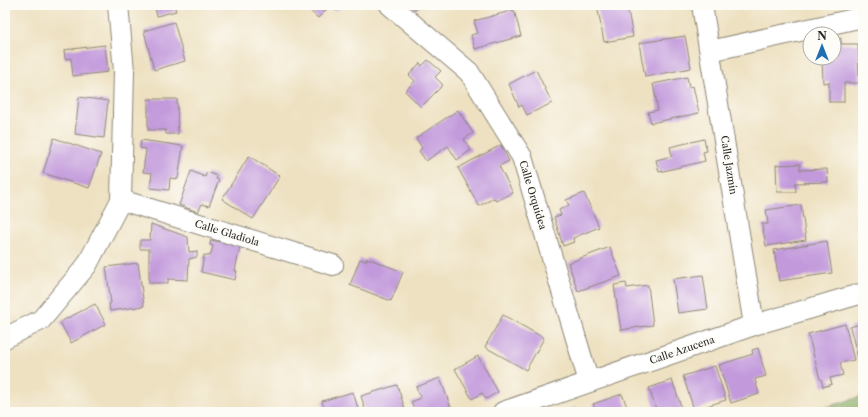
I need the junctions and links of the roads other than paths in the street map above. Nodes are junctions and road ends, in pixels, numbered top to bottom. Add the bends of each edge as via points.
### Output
1 (118, 5) edge
2 (390, 5) edge
3 (702, 5) edge
4 (863, 17) edge
5 (710, 51) junction
6 (121, 200) junction
7 (333, 265) dead end
8 (863, 293) edge
9 (754, 325) junction
10 (5, 338) edge
11 (590, 382) junction
12 (503, 412) edge

1 - 6 street via 124,71
2 - 11 street, Calle Orquídea via 469,72 522,157
3 - 5 street, Calle Jazmín
4 - 5 street
5 - 9 street, Calle Jazmín
6 - 7 street, Calle Gladiola
6 - 10 street via 87,265 41,320
8 - 9 street, Calle Azucena
9 - 11 street, Calle Azucena
11 - 12 street, Calle Azucena

